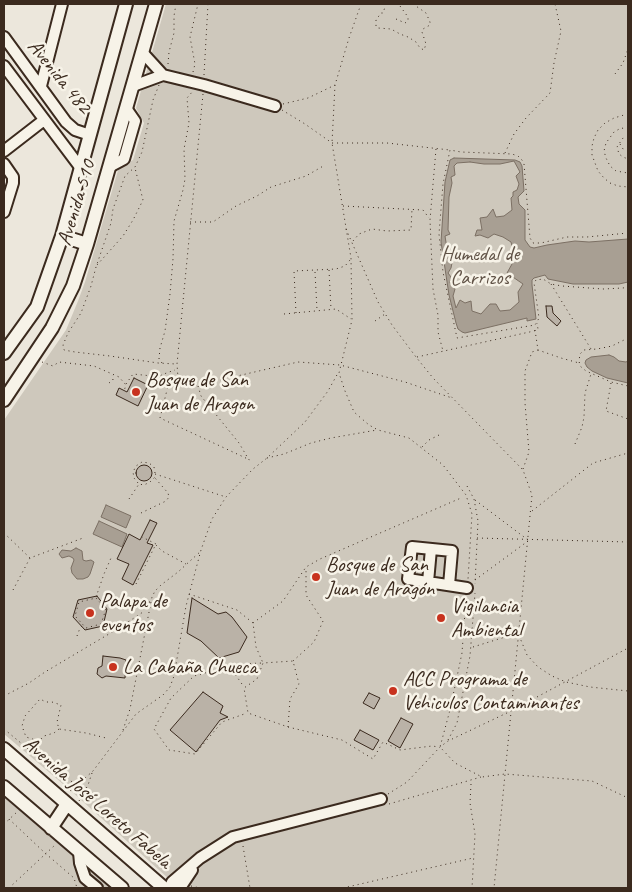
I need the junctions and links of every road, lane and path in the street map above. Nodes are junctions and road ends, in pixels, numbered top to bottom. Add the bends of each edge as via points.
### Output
1 (52, 4) edge
2 (126, 4) edge
3 (156, 4) edge
4 (176, 4) edge
5 (198, 4) edge
6 (208, 4) edge
7 (362, 4) edge
8 (386, 4) edge
9 (402, 4) edge
10 (407, 4) edge
11 (413, 4) edge
12 (555, 4) edge
13 (61, 8) edge
14 (396, 19) dead end
15 (4, 38) edge
16 (628, 49) edge
17 (142, 52) junction
18 (168, 64) dead end
19 (4, 66) edge
20 (193, 72) dead end
21 (615, 74) dead end
22 (162, 78) junction
23 (204, 85) junction
24 (41, 86) junction
25 (133, 86) junction
26 (335, 86) junction
27 (192, 91) dead end
28 (275, 106) junction
29 (628, 115) edge
30 (44, 120) junction
31 (628, 129) edge
32 (90, 135) junction
33 (628, 137) edge
34 (620, 142) junction
35 (332, 143) junction
36 (436, 149) junction
37 (450, 150) junction
38 (628, 150) edge
39 (4, 151) edge
40 (504, 154) junction
41 (628, 159) edge
42 (4, 164) edge
43 (325, 165) dead end
44 (80, 167) junction
45 (135, 167) junction
46 (628, 174) edge
47 (628, 187) edge
48 (342, 206) junction
49 (412, 209) junction
50 (4, 212) edge
51 (430, 220) junction
52 (190, 222) junction
53 (345, 226) junction
54 (628, 233) edge
55 (62, 236) junction
56 (352, 242) junction
57 (87, 244) junction
58 (351, 258) junction
59 (96, 267) junction
60 (315, 270) junction
61 (329, 270) junction
62 (551, 284) junction
63 (628, 287) edge
64 (331, 310) junction
65 (317, 311) junction
66 (296, 313) junction
67 (385, 313) junction
68 (284, 314) dead end
69 (352, 320) junction
70 (375, 321) dead end
71 (537, 322) junction
72 (535, 330) junction
73 (628, 338) edge
74 (538, 350) junction
75 (591, 350) junction
76 (443, 351) junction
77 (4, 353) edge
78 (416, 357) junction
79 (42, 362) dead end
80 (163, 363) junction
81 (580, 363) junction
82 (176, 364) junction
83 (340, 365) junction
84 (177, 370) junction
85 (339, 373) junction
86 (591, 373) junction
87 (112, 374) junction
88 (178, 378) junction
89 (611, 382) junction
90 (109, 383) dead end
91 (126, 384) junction
92 (198, 385) junction
93 (628, 386) edge
94 (124, 391) dead end
95 (452, 398) junction
96 (4, 400) edge
97 (628, 419) edge
98 (378, 430) junction
99 (486, 432) junction
100 (439, 435) dead end
101 (482, 435) dead end
102 (575, 444) dead end
103 (421, 447) junction
104 (628, 453) edge
105 (267, 458) junction
106 (523, 470) junction
107 (155, 474) junction
108 (155, 477) junction
109 (138, 484) junction
110 (467, 486) dead end
111 (226, 497) junction
112 (461, 498) dead end
113 (129, 499) dead end
114 (474, 500) junction
115 (531, 512) junction
116 (141, 513) dead end
117 (4, 533) edge
118 (142, 537) dead end
119 (83, 538) dead end
120 (477, 538) junction
121 (529, 540) junction
122 (628, 542) edge
123 (156, 544) junction
124 (431, 549) junction
125 (201, 550) junction
126 (30, 558) junction
127 (111, 558) dead end
128 (187, 564) junction
129 (306, 567) junction
130 (475, 580) junction
131 (428, 582) junction
132 (136, 584) dead end
133 (449, 585) junction
134 (467, 588) junction
135 (13, 590) dead end
136 (189, 594) junction
137 (96, 598) junction
138 (150, 602) junction
139 (102, 605) junction
140 (143, 612) dead end
141 (253, 623) junction
142 (84, 625) junction
143 (518, 634) junction
144 (77, 636) dead end
145 (472, 647) junction
146 (628, 648) edge
147 (293, 661) junction
148 (263, 662) junction
149 (235, 674) junction
150 (566, 682) junction
151 (244, 688) junction
152 (628, 691) edge
153 (4, 696) edge
154 (511, 711) junction
155 (248, 712) junction
156 (288, 727) junction
157 (4, 729) edge
158 (59, 729) junction
159 (123, 731) junction
160 (106, 738) dead end
161 (448, 741) junction
162 (440, 747) junction
163 (4, 749) edge
164 (92, 771) junction
165 (505, 774) junction
166 (482, 777) junction
167 (74, 783) dead end
168 (471, 784) dead end
169 (4, 786) edge
170 (628, 798) edge
171 (71, 799) junction
172 (384, 802) junction
173 (25, 805) junction
174 (9, 819) junction
175 (4, 824) edge
176 (51, 828) junction
177 (63, 837) junction
178 (243, 846) dead end
179 (79, 852) junction
180 (45, 853) junction
181 (473, 858) junction
182 (174, 886) edge
183 (9, 888) edge
184 (77, 888) edge
185 (97, 888) edge
186 (122, 888) edge
187 (194, 888) edge
188 (200, 888) edge
189 (250, 888) edge
190 (343, 888) edge
191 (472, 888) edge
192 (494, 888) edge

1 - 13 street, Avenida 482
2 - 32 main road, Avenida 510
3 - 17 main road, Avenida 510
4 - 18 path
5 - 20 path via 190,37 195,64
6 - 23 path
7 - 26 path
8 - 11 path via 384,12 376,20 376,27 391,29 408,37 424,50 426,44 422,32 430,22 426,13
9 - 10 path
9 - 14 path via 400,6 408,21 405,24
12 - 40 path via 561,31 550,93 526,118
13 - 24 street
15 - 24 street, Avenida 482
16 - 21 path via 624,63
17 - 22 street
17 - 25 main road, Avenida 510
19 - 30 street, Avenida 482
22 - 23 street
22 - 25 street
22 - 45 path
23 - 28 street
23 - 52 path
24 - 32 street, Avenida 482 via 66,122 75,130
25 - 57 main road, Avenida 510
26 - 28 path via 308,98
26 - 35 path
27 - 80 path via 187,98 189,123 184,149 185,178 174,221 170,294 160,348 159,359
28 - 35 path
29 - 47 path via 614,118 598,130 592,155 604,178 618,186
30 - 39 street
30 - 44 street, Avenida 482
31 - 46 path via 614,132 604,150 610,166
32 - 44 main road, Avenida 510
33 - 34 path
34 - 38 path via 623,149
34 - 41 path via 619,154
35 - 36 path via 386,143
35 - 48 path
36 - 37 path
36 - 51 path
37 - 40 path
37 - 71 path via 443,184 439,234 442,272 457,338
40 - 54 path via 518,156 524,164 533,243
42 - 50 street via 13,177
43 - 52 path via 306,176 272,187 213,222
44 - 55 main road, Avenida 510
45 - 59 path via 125,176
45 - 59 path via 143,200 123,236
48 - 49 path
48 - 53 path
49 - 51 path via 422,210
49 - 56 path via 411,230 372,229 359,234
51 - 76 path via 433,289
52 - 82 path
53 - 56 path
53 - 58 path
55 - 57 main road
55 - 77 main road, Avenida 510 via 37,307
56 - 67 path
57 - 96 main road, Avenida 510 via 73,286 52,328
58 - 61 path via 345,266
58 - 69 path
59 - 80 path via 81,313 63,345 64,350
60 - 61 path
60 - 65 path
60 - 66 path via 294,271
61 - 64 path
62 - 63 path via 603,289
62 - 71 path via 543,279 536,280 534,284
62 - 75 path
64 - 65 path
64 - 69 path via 336,308
65 - 66 path
66 - 68 path
67 - 70 path
67 - 78 path
69 - 83 path
71 - 72 path via 538,329
72 - 74 path
72 - 76 path
73 - 75 path via 612,346
74 - 81 path
74 - 106 path via 532,352 526,371 529,452
75 - 81 path via 580,354
76 - 78 path
78 - 95 path
79 - 87 path via 53,366 59,362 94,366
80 - 82 path
81 - 86 path
82 - 84 path
83 - 85 path
83 - 92 path via 298,362
83 - 95 path
84 - 88 path
84 - 91 path via 159,376 132,374
85 - 98 path via 354,412
85 - 105 path via 305,422
86 - 89 path
86 - 102 path via 585,393 582,427
87 - 90 path via 113,380
87 - 91 path
88 - 92 path via 187,384
88 - 92 path via 170,382 160,418 250,460 201,396
89 - 93 path
89 - 97 path via 606,411
91 - 94 path
95 - 99 path
98 - 103 path via 409,438
98 - 105 path via 331,438
99 - 101 path
99 - 106 path
100 - 103 path
103 - 134 path via 443,465 466,496 472,514
104 - 115 path via 592,463
105 - 111 path
106 - 115 path via 532,495
107 - 108 path
107 - 109 path via 154,468 142,462 133,472
107 - 111 path
108 - 109 path via 150,482
108 - 116 path via 169,497
109 - 113 path
110 - 114 path
111 - 125 path via 212,520
112 - 129 path
114 - 120 path
114 - 121 path
115 - 121 path
117 - 126 path
118 - 123 path
119 - 126 path
120 - 121 path
120 - 130 path
121 - 122 path
121 - 130 path
121 - 143 path
123 - 128 path via 162,551
123 - 132 path
124 - 131 street
124 - 131 street via 412,547 408,579
124 - 133 street via 452,552
125 - 128 path
125 - 136 path
126 - 135 path
127 - 137 path
128 - 138 path via 155,591
129 - 141 path via 283,601
129 - 147 path via 306,595 322,621 314,642
130 - 145 path
131 - 133 street
133 - 134 street
134 - 162 path via 462,652
136 - 141 path via 237,610
136 - 159 path via 170,687 136,714
137 - 139 path
137 - 142 path via 79,602 75,616
138 - 139 path
138 - 159 path
139 - 142 path via 106,609 101,624 86,628
140 - 153 path
141 - 148 path via 256,647
142 - 144 path
143 - 145 path
143 - 150 path via 527,655 538,667
143 - 154 path
145 - 161 path via 457,723
146 - 150 path
147 - 148 path
147 - 156 path via 300,684 290,699
148 - 149 path via 236,664
148 - 151 path via 257,679
149 - 151 path
149 - 155 path via 216,670 194,676 170,698 154,729 169,750 195,754 222,722
150 - 152 path
150 - 154 path
151 - 155 path
154 - 161 path
154 - 165 path
155 - 156 path
156 - 162 path via 342,740 373,759 383,742 400,750
157 - 167 path via 50,768
158 - 158 path via 57,722 61,705 40,699 25,716 22,726 26,737 39,741
158 - 160 path
159 - 164 path
161 - 162 path
162 - 166 path via 455,763
162 - 172 path
163 - 171 main road, Avenida José Loreto Fabela
164 - 171 path
164 - 171 path via 88,785
165 - 166 path
165 - 170 path via 592,781
165 - 192 path
166 - 172 path
168 - 181 path via 470,803 475,834
169 - 173 main road
171 - 176 main road
171 - 182 main road, Avenida José Loreto Fabela
172 - 182 street via 233,837 200,858
173 - 174 path
173 - 176 main road
174 - 175 path
174 - 180 path
176 - 177 main road
177 - 179 main road
177 - 180 path
178 - 189 path
179 - 185 street via 85,878
179 - 186 main road
180 - 183 path
180 - 184 path via 74,878
181 - 190 path
181 - 191 path
182 - 187 path
187 - 188 path

